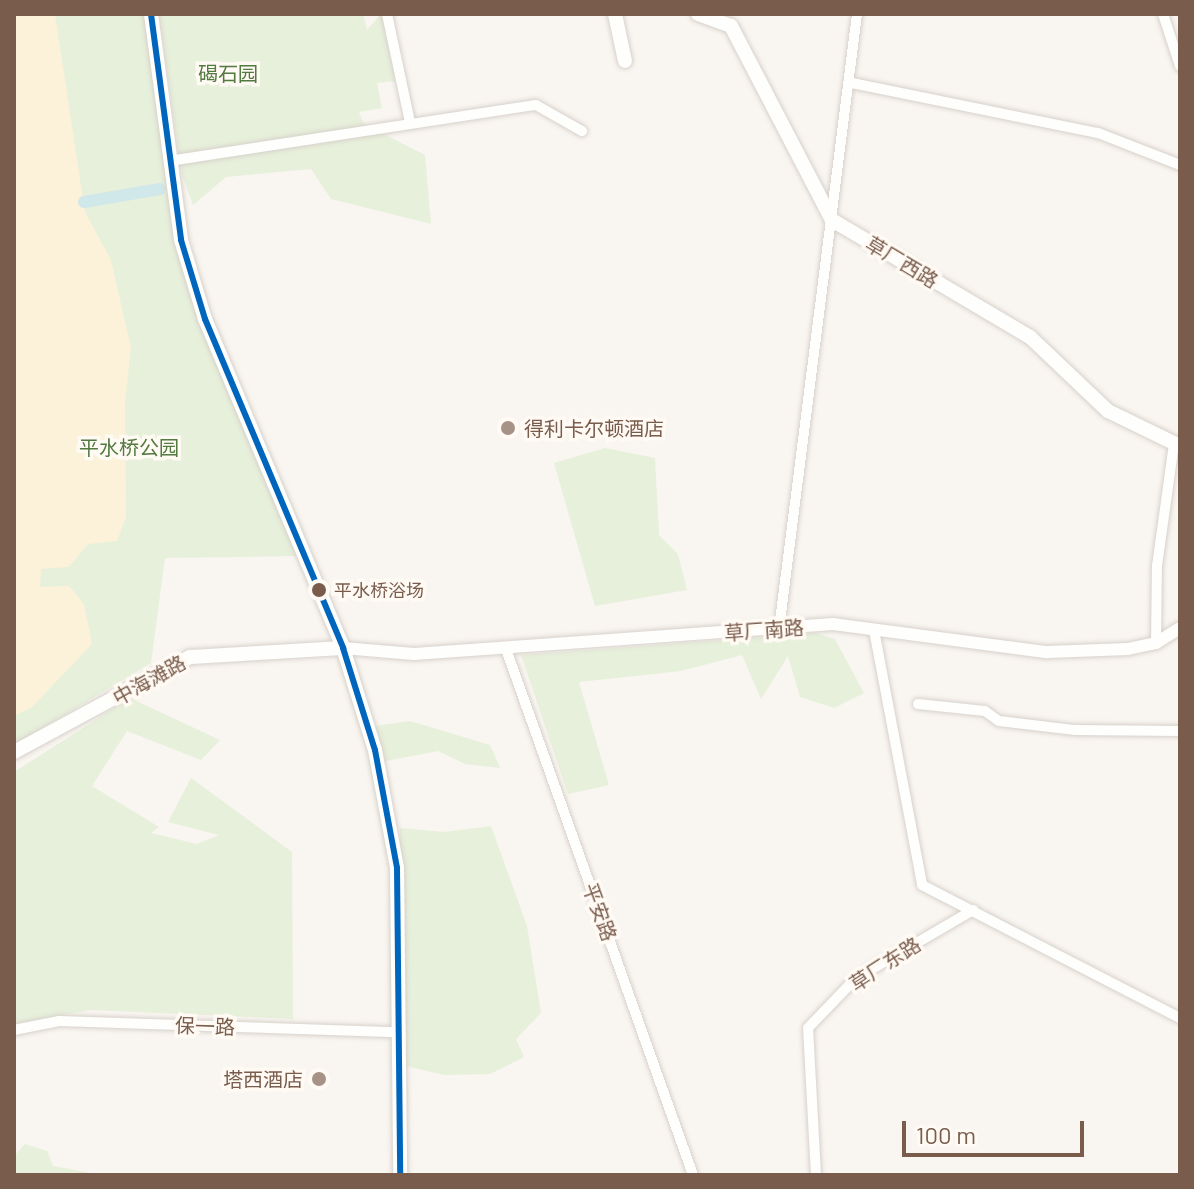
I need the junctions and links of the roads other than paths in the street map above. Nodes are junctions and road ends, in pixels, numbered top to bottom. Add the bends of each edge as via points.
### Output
1 (151, 14) edge
2 (387, 14) edge
3 (615, 14) edge
4 (698, 14) edge
5 (857, 14) edge
6 (1163, 14) edge
7 (625, 61) dead end
8 (1180, 66) edge
9 (852, 83) junction
10 (410, 122) junction
11 (582, 131) dead end
12 (169, 161) junction
13 (1180, 165) edge
14 (832, 220) junction
15 (1177, 445) edge
16 (1180, 628) edge
17 (779, 629) junction
18 (874, 630) junction
19 (1156, 643) junction
20 (343, 648) junction
21 (506, 649) junction
22 (918, 704) dead end
23 (1180, 731) edge
24 (14, 752) edge
25 (973, 910) junction
26 (1180, 1018) edge
27 (14, 1030) edge
28 (397, 1032) junction
29 (400, 1175) edge
30 (693, 1175) edge
31 (816, 1175) edge

1 - 12 main road
2 - 10 street
3 - 7 main road
4 - 14 main road via 731,26
5 - 9 street
6 - 8 street
9 - 13 street via 1098,133
9 - 14 street
10 - 11 street via 536,105
10 - 12 street
12 - 20 main road via 181,240 205,319
14 - 15 main road, 草厂西路 via 1030,337 1108,411
14 - 17 street
15 - 19 street via 1157,566
16 - 19 street, 草厂南路
17 - 18 street, 草厂南路 via 833,624
17 - 21 street, 草厂南路
18 - 19 street, 草厂南路 via 1047,652
18 - 25 street via 922,885
20 - 21 street, 草厂南路 via 414,654
20 - 24 main road, 中海滩路 via 190,657
20 - 28 main road via 375,750 397,868
21 - 30 street, 平安路
22 - 23 street via 985,711 999,721 1075,730
25 - 26 street
25 - 31 street, 草厂东路 via 855,979 808,1028
27 - 28 street, 保一路 via 59,1021
28 - 29 main road

